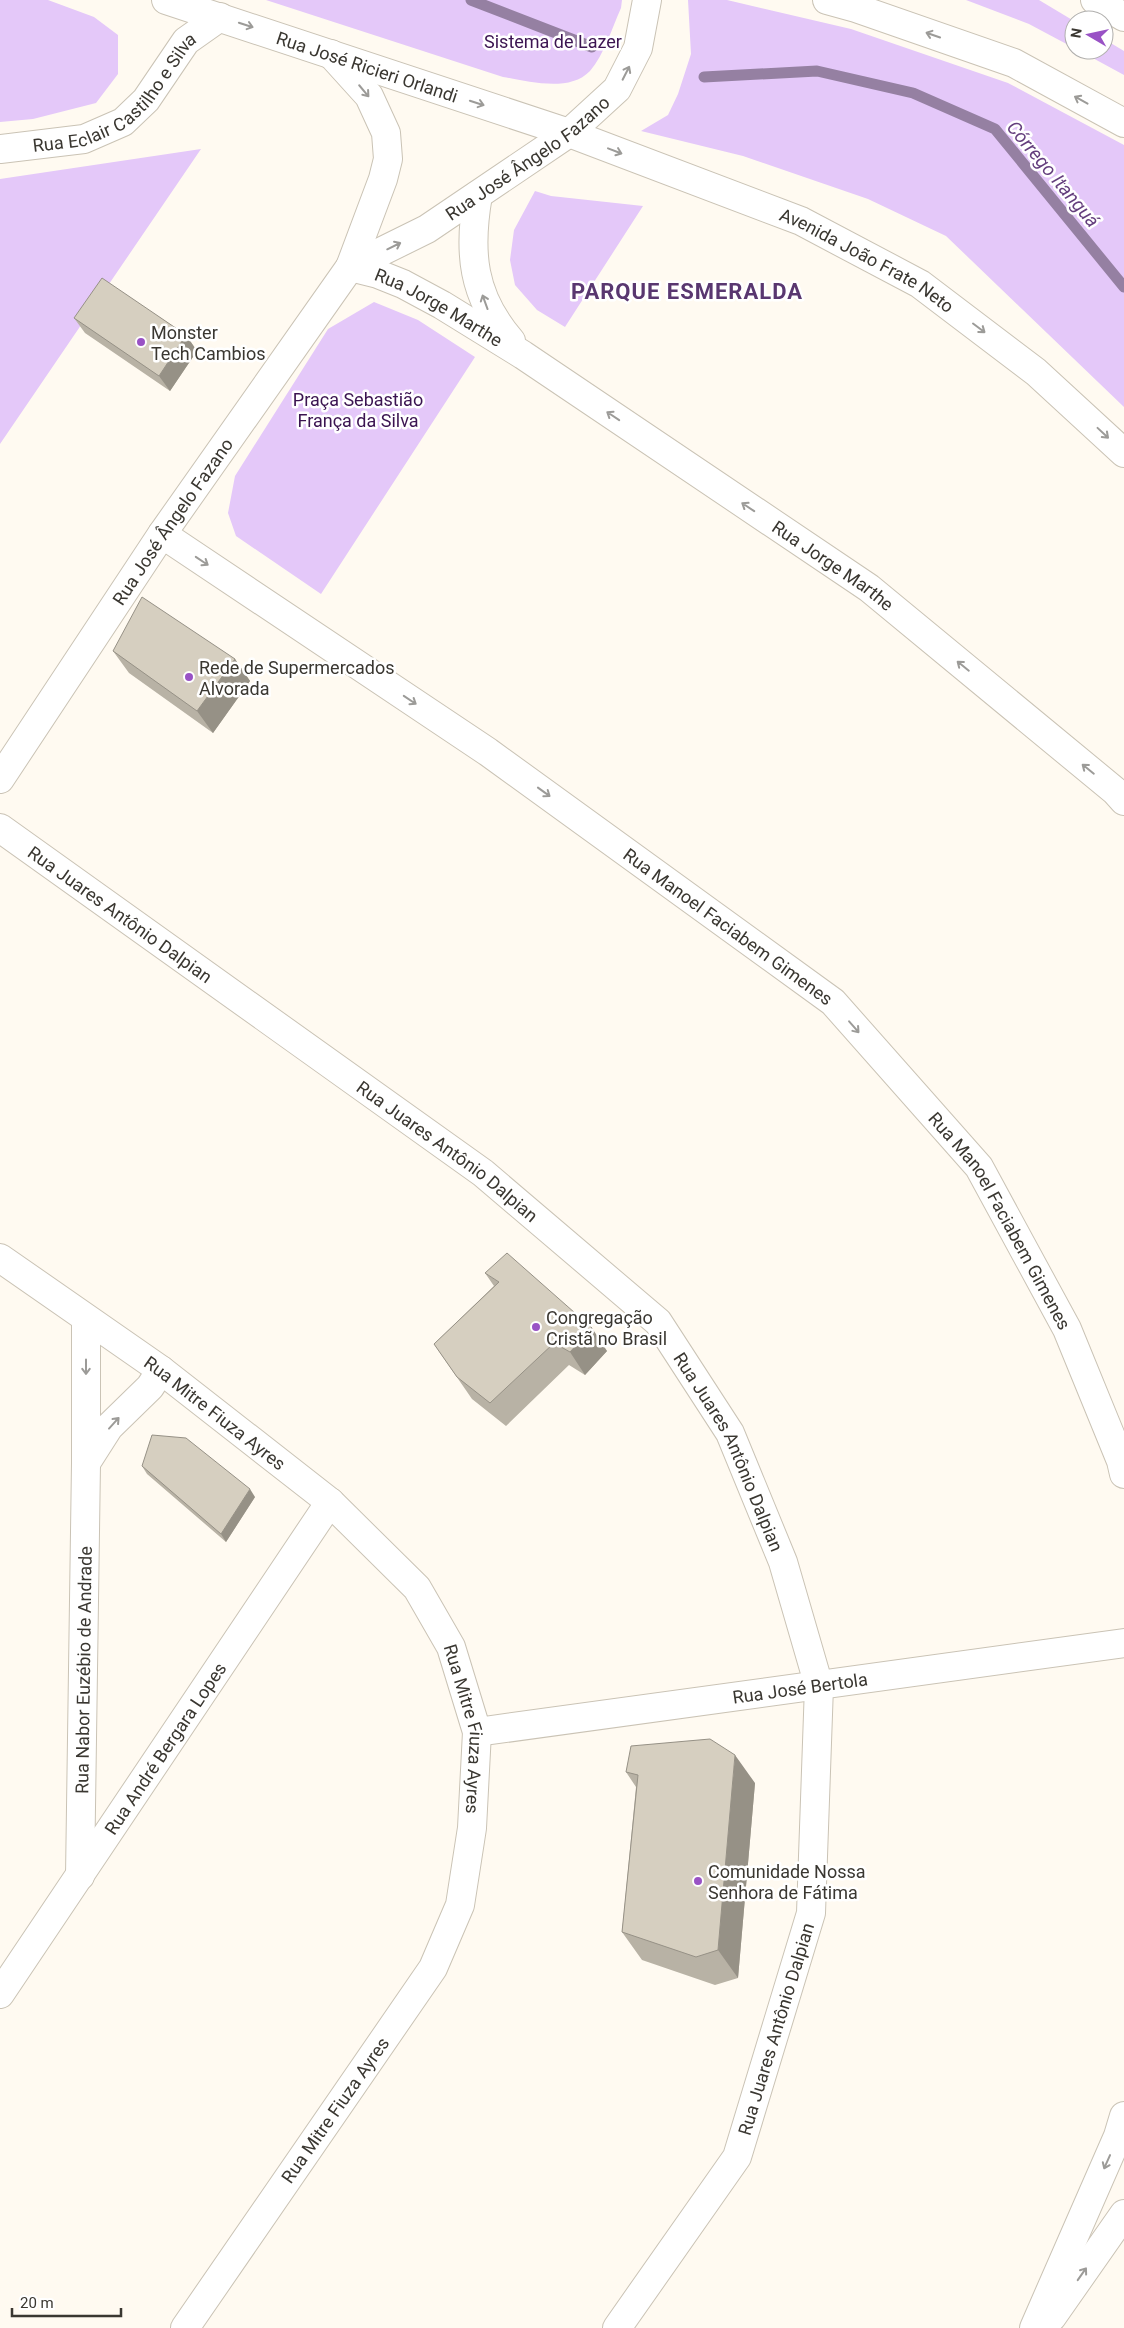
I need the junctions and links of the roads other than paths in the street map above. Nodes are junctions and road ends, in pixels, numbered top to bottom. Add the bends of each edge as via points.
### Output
1 (166, 0) edge
2 (647, 0) edge
3 (828, 0) edge
4 (1095, 0) edge
5 (220, 17) junction
6 (1124, 17) edge
7 (332, 54) junction
8 (1124, 123) edge
9 (569, 133) junction
10 (0, 149) edge
11 (478, 195) junction
12 (350, 267) junction
13 (523, 355) junction
14 (1124, 453) edge
15 (162, 534) junction
16 (0, 779) edge
17 (1124, 802) edge
18 (0, 828) edge
19 (0, 1258) edge
20 (86, 1318) junction
21 (162, 1370) junction
22 (86, 1463) junction
23 (1124, 1474) edge
24 (330, 1502) junction
25 (1124, 1643) edge
26 (819, 1686) junction
27 (477, 1732) junction
28 (80, 1876) junction
29 (0, 1994) edge
30 (1124, 2116) edge
31 (1124, 2214) edge
32 (185, 2328) edge
33 (617, 2328) edge
34 (1034, 2328) edge
35 (1044, 2328) edge

1 - 5 street, Rua José Ricieri Orlandi
9 -> 2 street, Rua José Ângelo Fazano via 617,89 638,48
8 -> 3 street via 1014,63
4 - 6 street
5 -> 7 street, Rua José Ricieri Orlandi
5 - 10 street, Rua Eclair Castilho e Silva via 186,41 146,100 123,122 84,140
7 -> 9 street, Rua José Ricieri Orlandi
7 -> 12 street, Rua José Ângelo Fazano via 369,96 386,133 388,159 383,179
9 - 11 street, Rua José Ângelo Fazano
9 -> 14 street, Avenida João Frate Neto via 801,221 920,284 1036,372
12 -> 11 street, Rua José Ângelo Fazano via 427,229
13 -> 11 street, Rua Jorge Marthe via 487,309 476,275 472,226
12 - 13 street, Rua Jorge Marthe via 403,284
12 - 15 street, Rua José Ângelo Fazano
17 -> 13 street, Rua Jorge Marthe via 1115,791 868,588
15 - 16 street, Rua José Ângelo Fazano
15 -> 23 street, Rua Manoel Faciabem Gimenes via 488,752 833,1002 979,1168 1067,1329
18 - 26 street, Rua Juares Antônio Dalpian via 483,1173 658,1322 730,1433 783,1562
19 - 20 street, Rua Mitre Fiuza Ayres
20 - 21 street, Rua Mitre Fiuza Ayres
20 -> 22 street, Rua Nabor Euzébio de Andrade
22 -> 21 street via 109,1427 150,1387
21 - 24 street, Rua Mitre Fiuza Ayres
22 - 28 street, Rua Nabor Euzébio de Andrade
24 - 27 street, Rua Mitre Fiuza Ayres via 417,1588 451,1647
24 - 28 street, Rua André Bergara Lopes
25 - 26 street, Rua José Bertola
26 - 27 street, Rua José Bertola
26 - 33 street, Rua Juares Antônio Dalpian via 811,1913 737,2157
27 - 32 street, Rua Mitre Fiuza Ayres via 472,1828 460,1905 433,1968
28 - 29 street, Rua André Bergara Lopes
30 -> 34 street
35 -> 31 street

